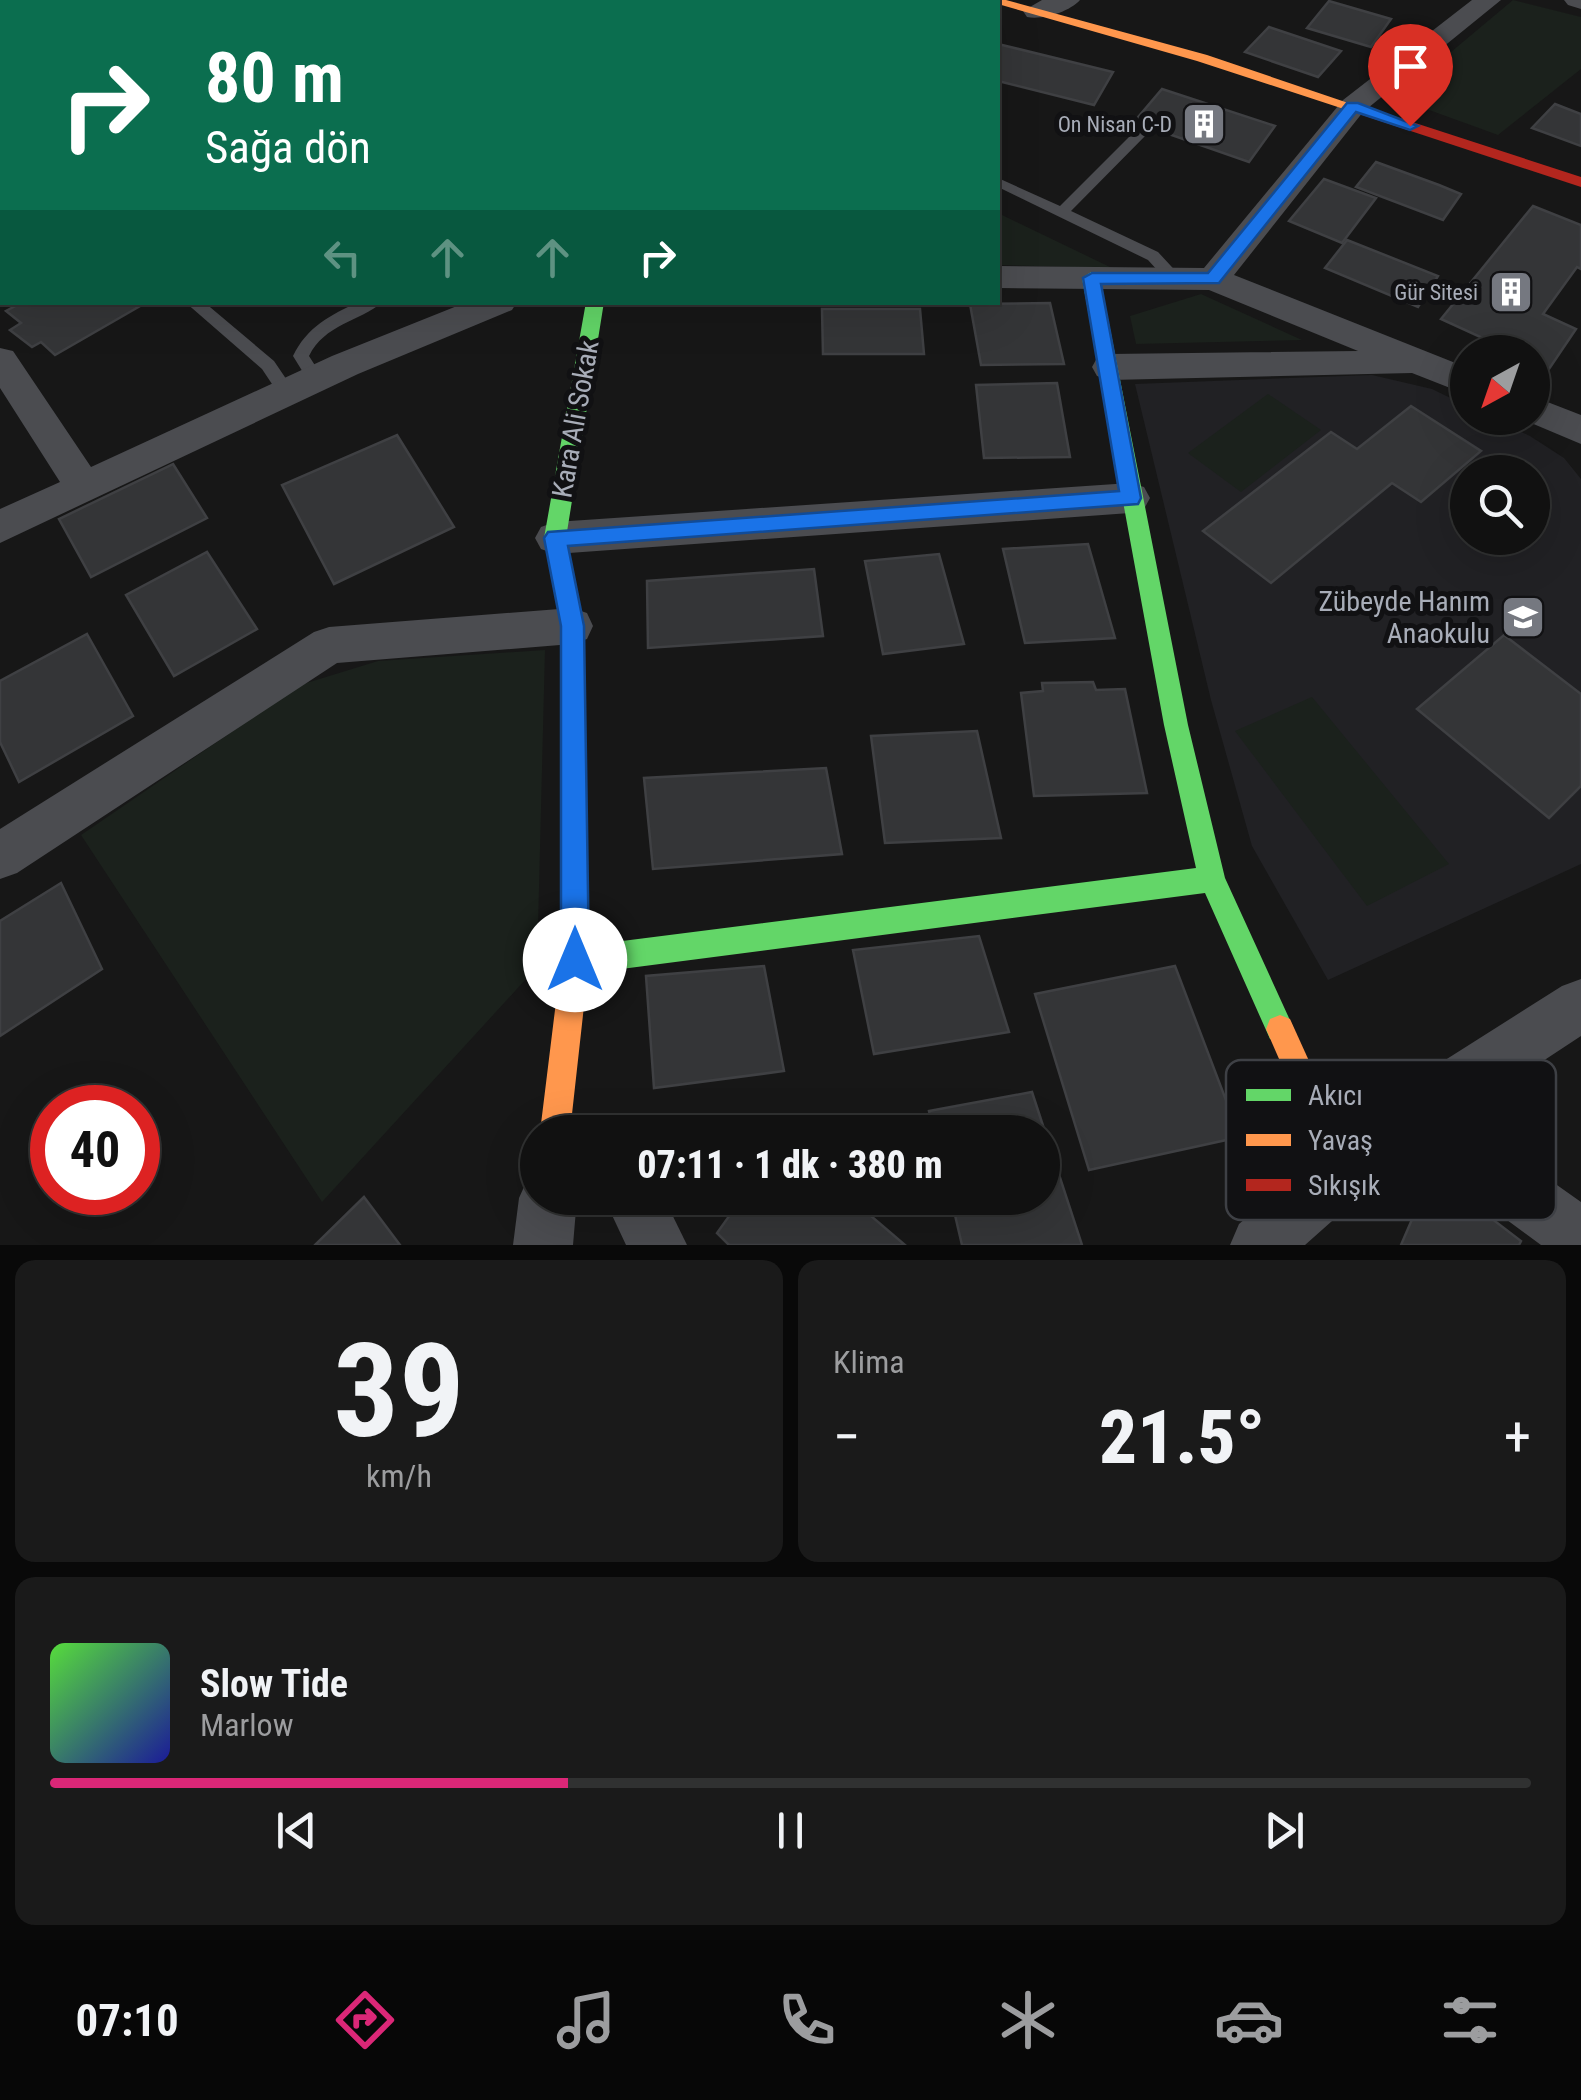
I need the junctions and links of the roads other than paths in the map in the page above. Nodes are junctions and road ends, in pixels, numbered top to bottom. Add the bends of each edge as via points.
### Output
1 (1067, 0) edge
2 (1488, 0) edge
3 (1000, 2) edge
4 (1036, 11) junction
5 (1353, 106) junction
6 (1143, 132) dead end
7 (1581, 182) edge
8 (1000, 183) edge
9 (1063, 211) junction
10 (1000, 276) edge
11 (1092, 278) junction
12 (1175, 278) junction
13 (1213, 278) junction
14 (198, 305) edge
15 (369, 305) edge
16 (493, 305) edge
17 (594, 305) edge
18 (0, 360) edge
19 (1423, 363) junction
20 (1110, 367) junction
21 (1450, 374) edge
22 (301, 385) junction
23 (1550, 417) edge
24 (1581, 430) edge
25 (84, 488) junction
26 (1130, 498) junction
27 (0, 527) edge
28 (555, 538) junction
29 (572, 626) junction
30 (0, 856) edge
31 (1212, 879) junction
32 (575, 960) junction
33 (1581, 1005) edge
34 (1293, 1060) edge
35 (1496, 1060) edge
36 (556, 1115) edge
37 (546, 1215) edge
38 (642, 1215) edge
39 (1288, 1220) edge
40 (1556, 1220) edge
41 (1581, 1238) edge
42 (543, 1245) edge
43 (657, 1245) edge
44 (1260, 1245) edge

1 - 4 street
2 - 5 street
3 - 4 street
4 - 5 street
5 - 7 street
5 - 13 street
6 - 9 lane
8 - 9 lane
9 - 12 lane via 1153,256
10 - 11 street
11 - 12 street
11 - 20 street
12 - 13 street
13 - 19 street
14 - 22 lane
15 - 22 lane via 307,340
16 - 22 street
17 - 28 street, Kara Ali Sokak
18 - 25 street
19 - 20 street
19 - 21 street
20 - 26 street
22 - 25 street
23 - 24 street
25 - 27 street
26 - 28 street
26 - 31 street
28 - 29 street, Kara Ali Sokak
29 - 30 street via 329,645
29 - 32 street, Kara Ali Sokak
31 - 32 street
31 - 34 street
32 - 36 street, Kara Ali Sokak
33 - 35 street
37 - 42 street
38 - 43 street
39 - 44 street
40 - 41 street

